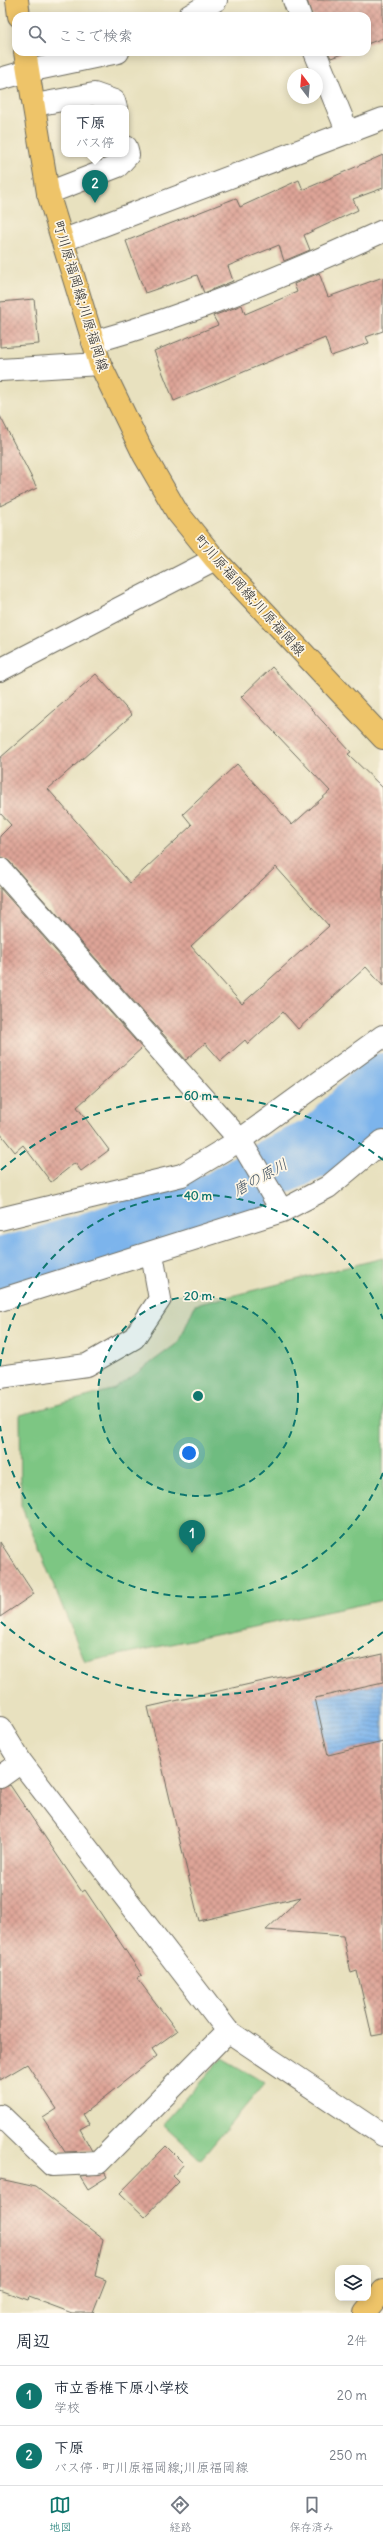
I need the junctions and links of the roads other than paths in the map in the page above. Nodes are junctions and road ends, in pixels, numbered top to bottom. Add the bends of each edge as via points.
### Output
1 (17, 0) edge
2 (216, 0) edge
3 (294, 0) edge
4 (18, 12) edge
5 (196, 12) edge
6 (298, 12) edge
7 (81, 56) edge
8 (317, 56) edge
9 (26, 62) edge
10 (0, 79) edge
11 (35, 105) junction
12 (115, 105) edge
13 (383, 120) edge
14 (348, 133) junction
15 (126, 157) edge
16 (48, 192) junction
17 (383, 231) edge
18 (64, 240) junction
19 (93, 342) junction
20 (100, 364) junction
21 (0, 370) edge
22 (215, 559) junction
23 (0, 670) edge
24 (383, 738) edge
25 (0, 868) edge
26 (383, 1036) edge
27 (240, 1140) junction
28 (383, 1141) edge
29 (282, 1211) junction
30 (0, 1219) edge
31 (152, 1254) junction
32 (0, 1300) edge
33 (0, 1377) edge
34 (0, 1728) edge
35 (21, 1762) junction
36 (0, 1777) edge
37 (228, 2031) junction
38 (0, 2114) edge
39 (383, 2136) edge
40 (383, 2291) edge
41 (365, 2313) edge

1 - 4 main road
2 - 5 street
3 - 6 street
7 - 9 street
8 - 14 street
9 - 10 street
9 - 11 main road, 町川原福岡線;川原福岡線
11 - 12 street via 94,94 114,101
11 - 16 main road, 町川原福岡線;川原福岡線
13 - 14 street
14 - 18 street
15 - 16 street via 118,166
16 - 18 main road, 町川原福岡線;川原福岡線
17 - 19 street via 303,267 153,325
18 - 19 main road, 町川原福岡線;川原福岡線
19 - 20 main road, 町川原福岡線;川原福岡線
20 - 21 street
20 - 22 main road, 町川原福岡線;川原福岡線 via 144,455 178,512
22 - 23 street
22 - 24 main road, 町川原福岡線;川原福岡線
25 - 27 street
26 - 27 street
27 - 29 street
27 - 30 street via 182,1175
28 - 29 street via 328,1187
29 - 31 street
31 - 32 street
31 - 33 street via 160,1299 134,1338 86,1365
34 - 35 street
35 - 36 street
35 - 37 street
37 - 38 street via 98,2163 52,2165
37 - 39 street
40 - 41 main road

